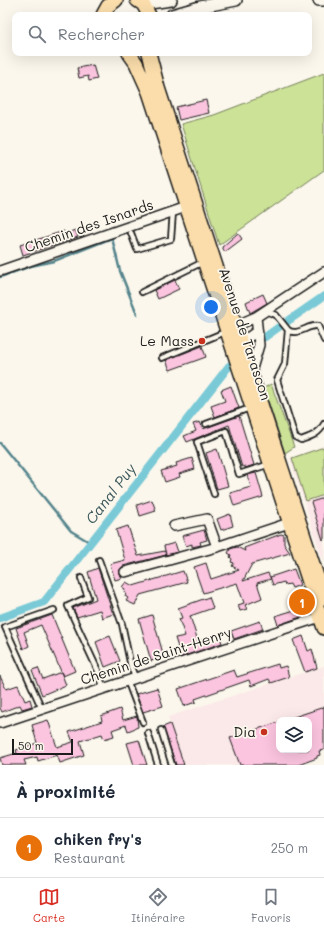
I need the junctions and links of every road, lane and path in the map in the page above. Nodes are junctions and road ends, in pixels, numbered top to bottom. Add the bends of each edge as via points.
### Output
1 (171, 0) edge
2 (236, 0) edge
3 (319, 0) edge
4 (324, 0) edge
5 (143, 6) edge
6 (181, 12) edge
7 (131, 56) edge
8 (150, 56) edge
9 (186, 207) junction
10 (173, 211) junction
11 (131, 233) dead end
12 (204, 261) junction
13 (0, 271) edge
14 (324, 272) edge
15 (142, 292) dead end
16 (266, 310) junction
17 (256, 317) junction
18 (288, 330) junction
19 (257, 331) junction
20 (232, 335) junction
21 (324, 340) edge
22 (162, 358) dead end
23 (250, 374) junction
24 (252, 407) junction
25 (206, 424) dead end
26 (324, 424) edge
27 (270, 464) junction
28 (214, 494) dead end
29 (289, 523) junction
30 (174, 526) dead end
31 (217, 547) junction
32 (99, 560) dead end
33 (126, 572) dead end
34 (81, 578) dead end
35 (323, 591) edge
36 (54, 610) dead end
37 (322, 623) edge
38 (132, 679) junction
39 (103, 688) junction
40 (42, 709) junction
41 (0, 722) edge
42 (143, 722) dead end
43 (161, 730) dead end
44 (148, 733) dead end
45 (158, 765) edge
46 (172, 765) edge

1 - 5 street
2 - 6 street
3 - 4 street
7 - 9 main road, Avenue de Tarascon via 143,78
8 - 20 main road, Avenue de Tarascon
9 - 10 street, Chemin des Isnards
9 - 12 main road, Avenue de Tarascon
10 - 11 lane via 171,239 137,249
10 - 13 street, Chemin des Isnards
12 - 15 lane
12 - 20 main road, Avenue de Tarascon
14 - 16 street
16 - 17 street
16 - 18 lane via 276,315
17 - 19 street
17 - 20 street
18 - 21 lane via 294,332 318,326
18 - 26 lane via 284,364 277,380 296,437 301,440 316,435
19 - 20 street via 249,337
19 - 23 street via 259,345
20 - 22 lane
20 - 23 main road, Avenue de Tarascon
20 - 24 main road, Avenue de Tarascon
23 - 35 main road, Avenue de Tarascon
24 - 25 lane
24 - 27 main road, Avenue de Tarascon
27 - 28 lane via 239,474 226,431 197,442
27 - 29 main road, Avenue de Tarascon
29 - 31 street
29 - 37 main road, Avenue de Tarascon
30 - 31 street via 207,519
31 - 33 street
32 - 38 lane via 122,624
34 - 39 lane via 88,597 68,606 100,675
36 - 40 lane via 6,628
37 - 38 street, Chemin de Saint-Henry
38 - 39 street, Chemin de Saint-Henry
38 - 42 lane
39 - 40 street, Chemin de Saint-Henry
40 - 41 street, Chemin de Saint-Henry
43 - 46 lane
44 - 45 lane

